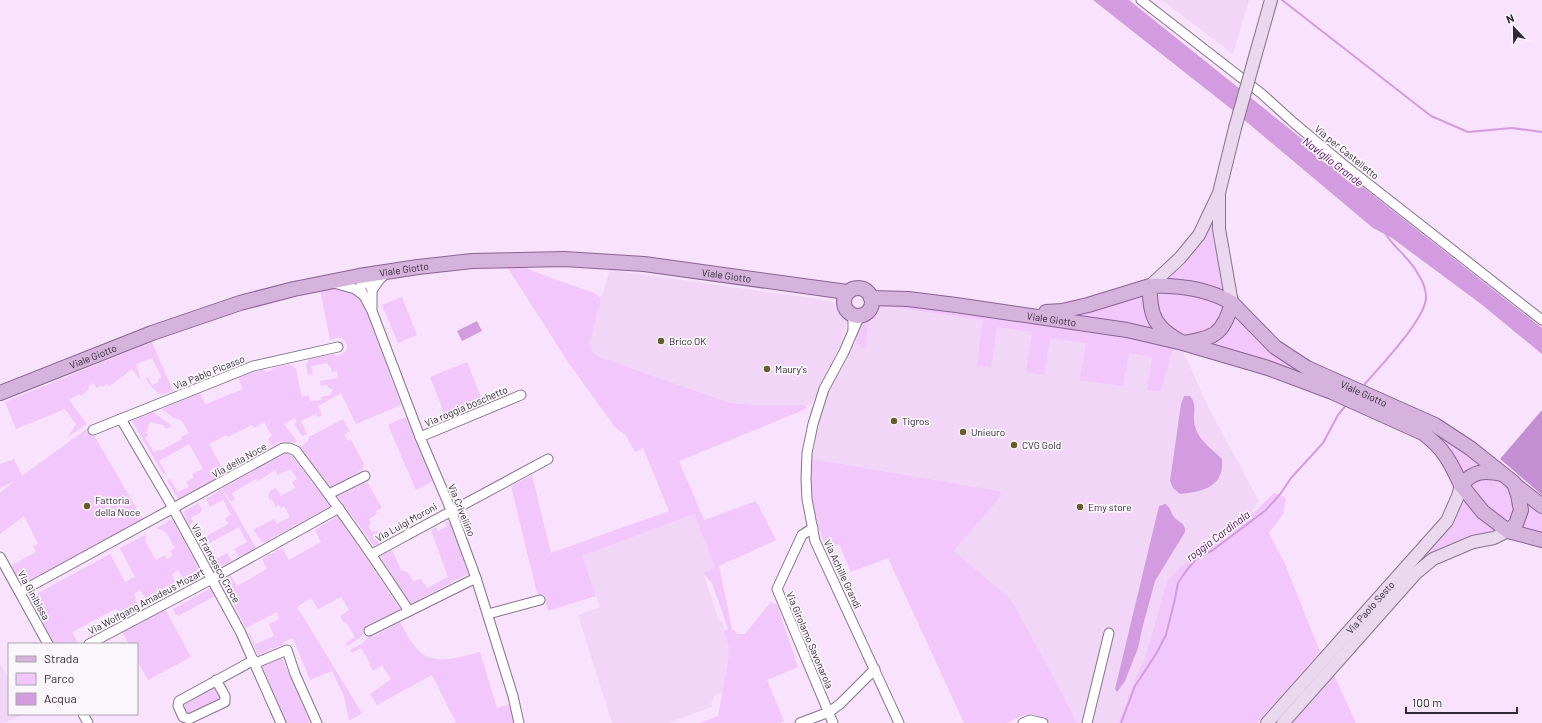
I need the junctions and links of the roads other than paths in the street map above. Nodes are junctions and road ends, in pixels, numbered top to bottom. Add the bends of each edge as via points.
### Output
1 (1141, 0) edge
2 (1270, 0) edge
3 (1220, 193) junction
4 (389, 271) junction
5 (364, 275) junction
6 (331, 282) junction
7 (1150, 286) junction
8 (372, 290) junction
9 (826, 290) junction
10 (847, 292) junction
11 (365, 297) junction
12 (1232, 303) junction
13 (859, 308) junction
14 (372, 311) junction
15 (1014, 313) junction
16 (1542, 320) edge
17 (1183, 343) junction
18 (338, 347) dead end
19 (0, 393) edge
20 (521, 395) dead end
21 (121, 419) junction
22 (93, 430) dead end
23 (420, 437) junction
24 (548, 459) dead end
25 (1502, 474) junction
26 (365, 476) dead end
27 (1514, 484) junction
28 (1461, 485) junction
29 (329, 494) junction
30 (1542, 506) edge
31 (173, 508) junction
32 (339, 508) junction
33 (451, 510) junction
34 (813, 528) junction
35 (1508, 531) junction
36 (1542, 540) edge
37 (372, 554) junction
38 (1, 562) edge
39 (476, 578) junction
40 (212, 579) junction
41 (20, 592) junction
42 (540, 600) dead end
43 (409, 611) junction
44 (488, 614) junction
45 (369, 631) dead end
46 (1109, 633) dead end
47 (47, 643) edge
48 (91, 643) edge
49 (255, 661) junction
50 (875, 669) junction
51 (216, 680) junction
52 (829, 712) junction
53 (281, 723) edge
54 (317, 723) edge
55 (519, 723) edge
56 (800, 723) edge
57 (833, 723) edge
58 (899, 723) edge
59 (1023, 723) edge
60 (1043, 723) edge
61 (1087, 723) edge
62 (1267, 723) edge
63 (1283, 723) edge

1 - 16 street, Via per Castelletto via 1262,94 1343,164
2 - 3 street, bridge
3 - 7 street via 1199,235 1180,258
3 - 12 street via 1219,229
4 - 5 main road, Viale Giotto
4 - 8 street
4 - 9 main road, Viale Giotto via 472,261 564,259 644,264
5 - 6 main road, Viale Giotto
5 - 8 street, Via Crivellino
5 - 11 street, Via Crivellino via 361,290
6 - 11 street via 346,285
6 - 19 main road, Viale Giotto via 240,303 152,333
7 - 12 main road, Viale Giotto via 1180,287 1216,295
7 - 15 main road, Viale Giotto via 1062,311
7 - 17 main road, Viale Giotto via 1154,318 1161,329
8 - 14 street, Via Crivellino
9 - 10 main road, Viale Giotto
9 - 13 main road, Viale Giotto
10 - 13 main road via 844,299
10 - 13 main road, Viale Giotto via 861,288 867,292
11 - 14 street, Via Crivellino
12 - 17 main road, Viale Giotto via 1220,330 1211,337
12 - 25 main road, Viale Giotto via 1275,347 1307,368 1435,425 1470,448
13 - 15 main road, Viale Giotto via 893,299 908,299
13 - 34 street, Via Achille Grandi via 844,352 824,389 813,424 807,453 806,479
14 - 23 street, Via Crivellino
15 - 17 main road, Viale Giotto via 1126,330
17 - 28 main road, Viale Giotto via 1268,368 1332,392 1423,433 1447,456
18 - 21 street, Via Pablo Picasso via 253,366
20 - 23 street, Via roggia boschetto
21 - 22 street, Via Pablo Picasso
21 - 31 street, Via Francesco Croce
23 - 33 street, Via Crivellino
24 - 33 street, Via Luigi Moroni
25 - 27 main road, Viale Giotto
25 - 28 main road via 1486,471 1476,473
26 - 29 street
27 - 30 main road, Viale Giotto
27 - 35 main road via 1521,510 1516,524
28 - 35 main road, Viale Giotto via 1483,512
28 - 62 street, Via Paolo Sesto via 1447,521
29 - 31 street, Via della Noce via 296,451 283,448
29 - 32 street, Via della Noce
31 - 40 street, Via Francesco Croce
31 - 41 street, Via della Noce
32 - 37 street, Via della Noce
32 - 40 street, Via Wolfgang Amadeus Mozart
33 - 37 street, Via Luigi Moroni
33 - 39 street, Via Crivellino
34 - 50 street, Via Achille Grandi via 815,541
34 - 52 street, Via Girolamo Savonarola via 802,535 776,589
35 - 36 main road, Viale Giotto
35 - 63 street, Via Paolo Sesto via 1432,558
37 - 43 street, Via della Noce
38 - 41 street, Via Ginibissa
39 - 43 street
39 - 44 street, Via Crivellino
40 - 48 street, Via Wolfgang Amadeus Mozart
40 - 49 street, Via Francesco Croce
41 - 47 street, Via Ginibissa
42 - 44 street
43 - 45 street
44 - 55 street, Via Crivellino via 514,696
46 - 61 street
49 - 51 street
49 - 53 street, Via Francesco Croce
49 - 54 street via 287,650
50 - 52 street
50 - 58 street, Via Achille Grandi
51 - 51 street via 179,701 178,706 183,717 190,719 225,702 225,696
52 - 56 street
52 - 57 street, Via Girolamo Savonarola
59 - 60 street via 1030,720

